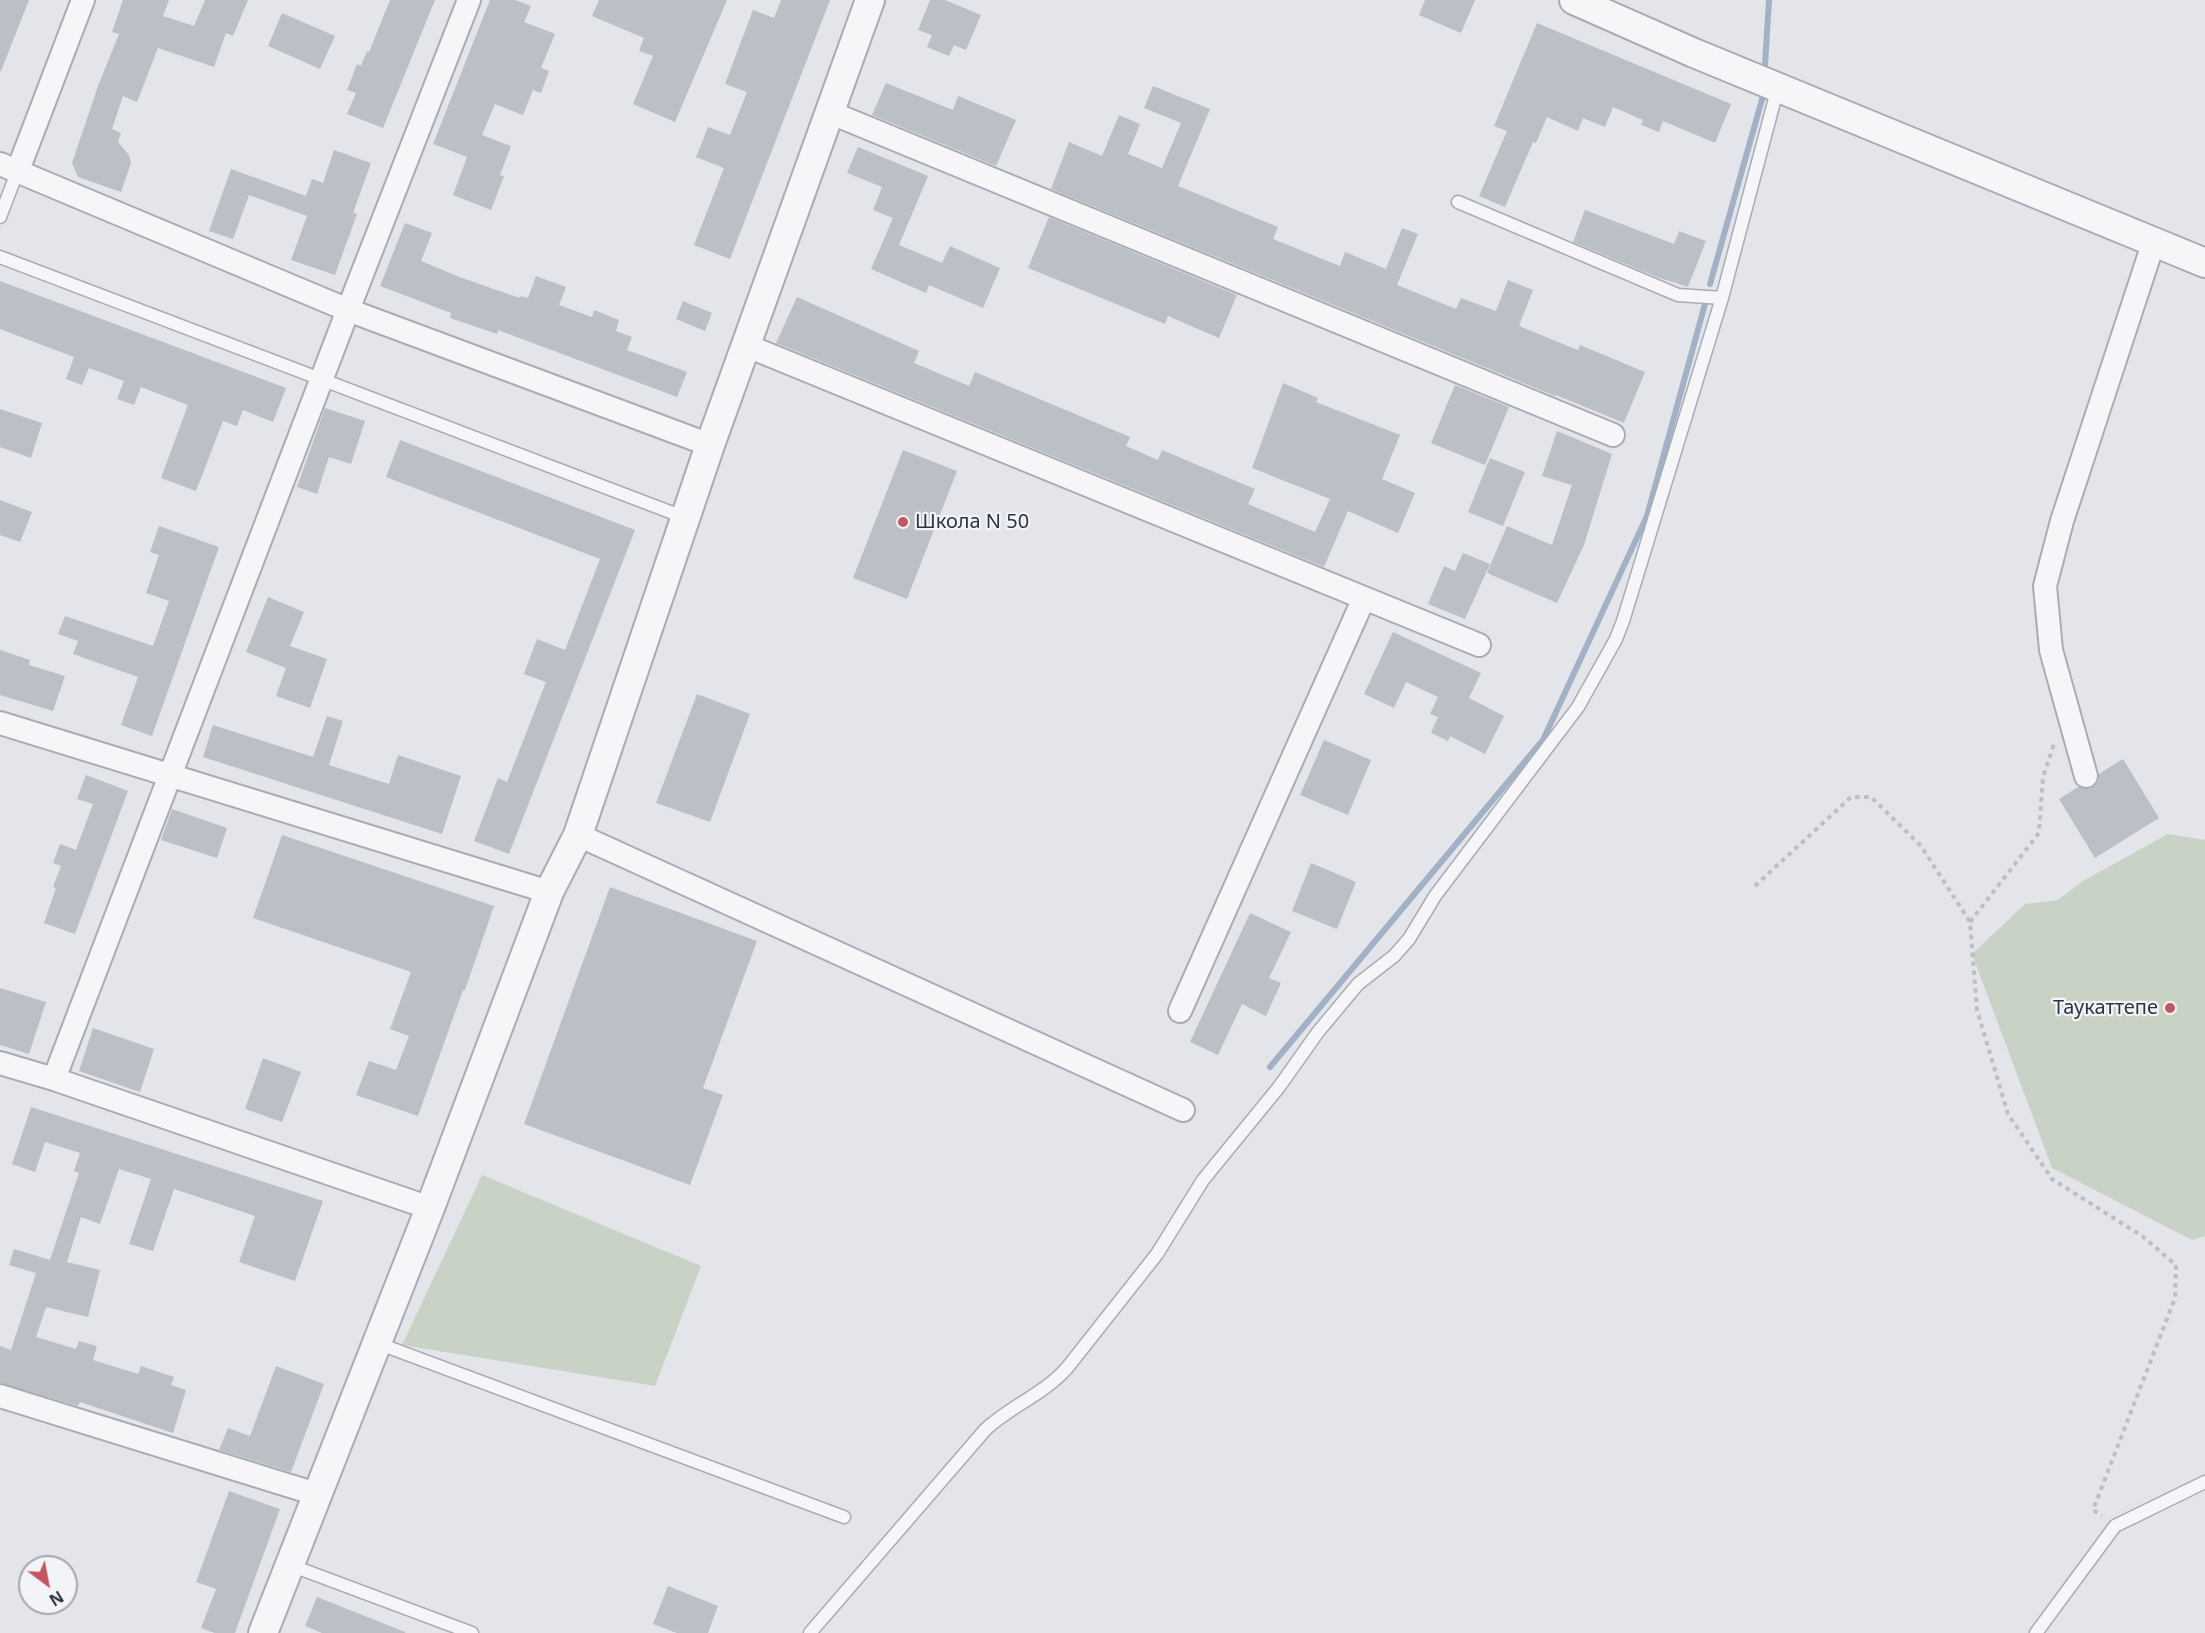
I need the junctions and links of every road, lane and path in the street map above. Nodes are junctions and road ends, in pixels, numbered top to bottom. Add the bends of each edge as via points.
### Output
1 (83, 0) edge
2 (469, 0) edge
3 (870, 0) edge
4 (1574, 0) edge
5 (1778, 87) junction
6 (829, 112) junction
7 (9, 167) edge
8 (1458, 201) dead end
9 (0, 217) edge
10 (2154, 241) junction
11 (0, 257) edge
12 (2205, 263) edge
13 (1722, 298) junction
14 (348, 310) junction
15 (745, 345) junction
16 (322, 380) junction
17 (1613, 435) dead end
18 (710, 446) junction
19 (686, 518) junction
20 (1364, 598) junction
21 (1479, 645) dead end
22 (2067, 706) junction
23 (0, 723) edge
24 (170, 776) junction
25 (2086, 776) dead end
26 (578, 835) junction
27 (1755, 886) dead end
28 (549, 892) junction
29 (1970, 922) junction
30 (1180, 1011) dead end
31 (0, 1063) edge
32 (54, 1079) junction
33 (1183, 1110) dead end
34 (430, 1208) junction
35 (377, 1343) junction
36 (0, 1396) edge
37 (2205, 1482) edge
38 (316, 1494) junction
39 (844, 1517) dead end
40 (2115, 1526) junction
41 (289, 1565) junction
42 (263, 1633) edge
43 (472, 1633) edge
44 (810, 1633) edge
45 (2036, 1633) edge

1 - 7 street
2 - 14 street
3 - 6 street
4 - 5 street
5 - 10 street
5 - 13 lane
6 - 15 street
6 - 17 street
7 - 9 lane
7 - 14 street
8 - 13 lane via 1678,295
10 - 12 street
10 - 22 street via 2062,521 2045,586 2051,650
11 - 16 lane
13 - 44 lane via 1623,621 1578,707 1409,939 1358,984 1318,1032 1203,1180 1157,1254 1067,1368 1048,1387 985,1430
14 - 16 street
14 - 18 street
15 - 18 street
15 - 20 street
16 - 19 lane
16 - 24 street
18 - 19 street
19 - 26 street
20 - 21 street
20 - 30 street
22 - 25 street
22 - 29 path via 2043,777 2039,832
23 - 24 street
24 - 28 street
24 - 32 street
26 - 28 street
26 - 33 street
27 - 29 path via 1851,797 1871,797 1921,846
28 - 34 street
29 - 40 path via 1977,1010 2008,1114 2052,1179 2142,1236 2176,1265 2175,1298 2093,1510
31 - 32 street
32 - 34 street
34 - 35 street
35 - 38 street
35 - 39 lane
36 - 38 street
37 - 40 lane
38 - 41 street
40 - 45 lane
41 - 42 street
41 - 43 lane

